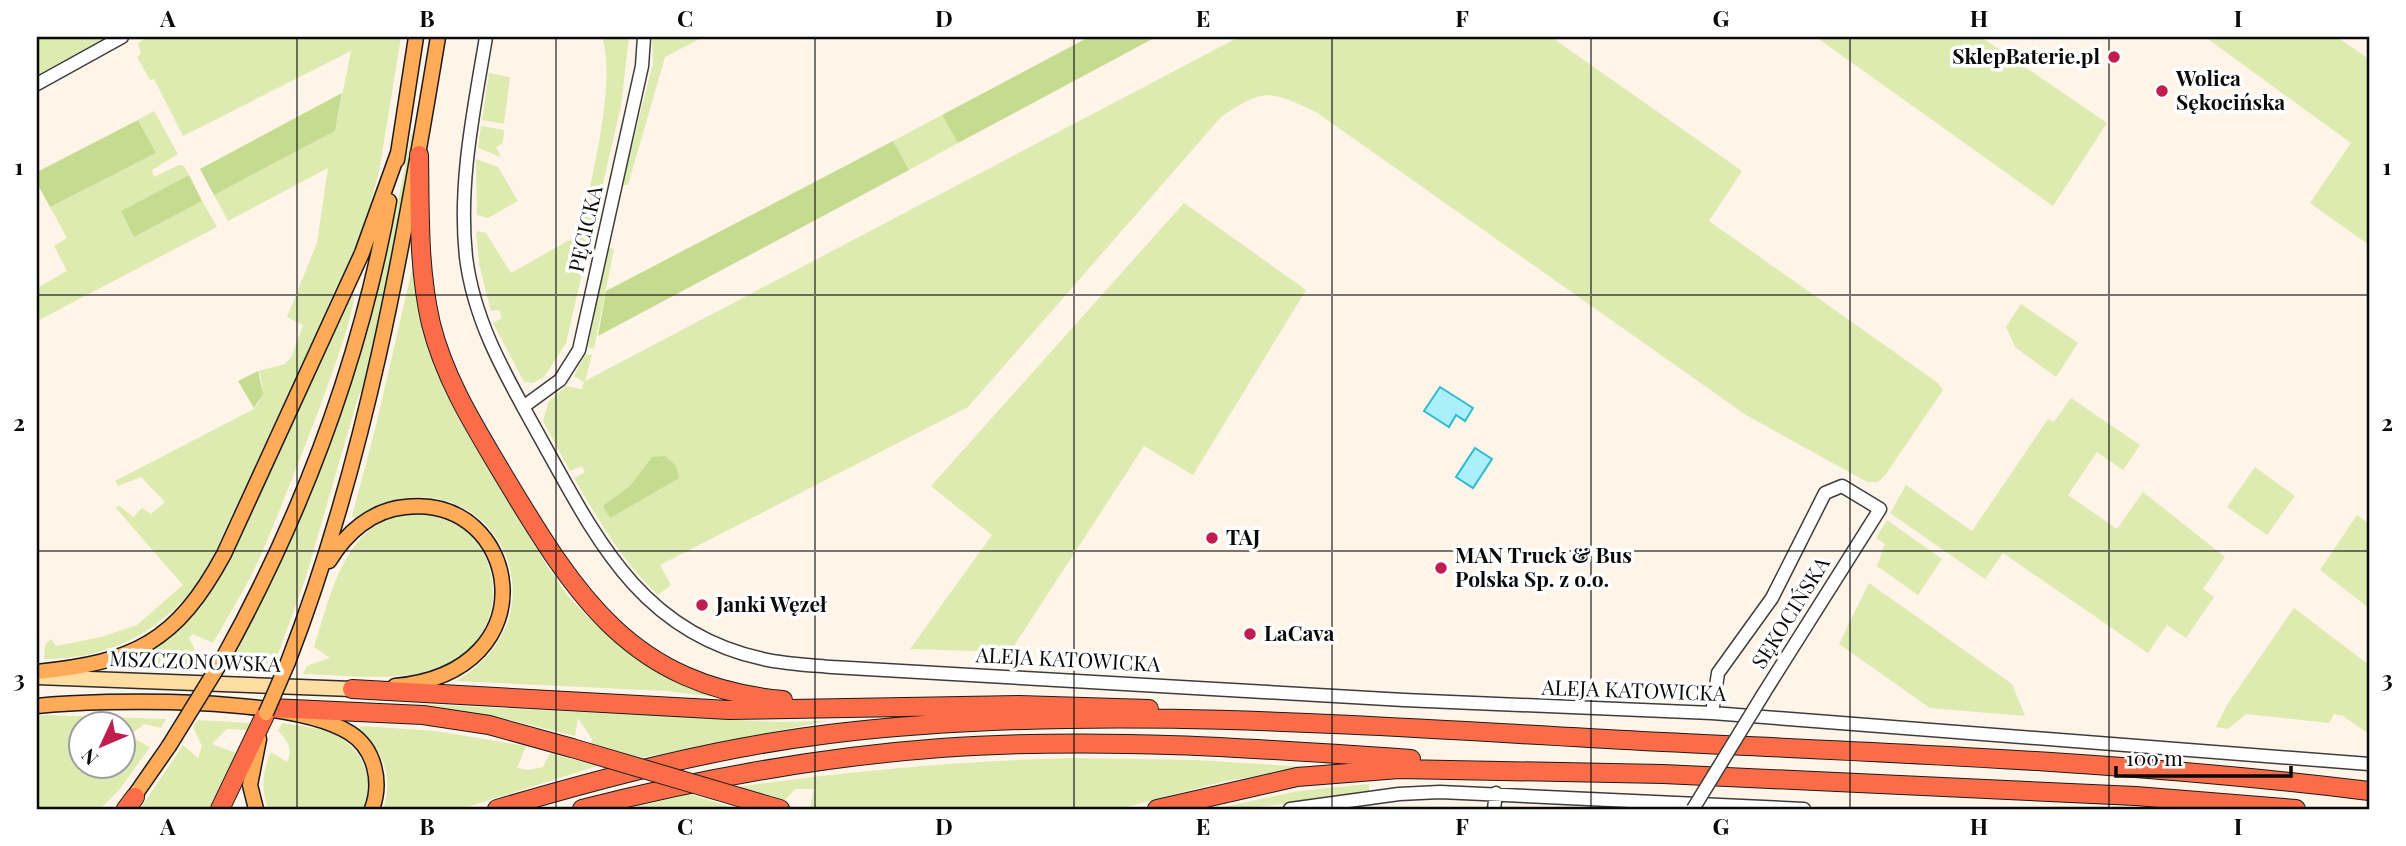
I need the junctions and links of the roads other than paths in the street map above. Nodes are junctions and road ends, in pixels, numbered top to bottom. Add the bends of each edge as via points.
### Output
1 (122, 37) edge
2 (416, 37) edge
3 (438, 37) edge
4 (486, 37) edge
5 (643, 37) edge
6 (37, 83) edge
7 (398, 153) junction
8 (419, 155) junction
9 (523, 407) junction
10 (321, 574) junction
11 (37, 675) edge
12 (352, 689) junction
13 (37, 699) edge
14 (86, 701) junction
15 (37, 706) edge
16 (878, 707) junction
17 (269, 710) junction
18 (1712, 713) junction
19 (1264, 722) junction
20 (253, 751) junction
21 (2369, 764) edge
22 (1590, 772) junction
23 (2369, 791) edge
24 (1496, 793) junction
25 (128, 805) edge
26 (773, 807) edge
27 (220, 809) edge
28 (256, 809) edge
29 (372, 809) edge
30 (497, 809) edge
31 (582, 809) edge
32 (1157, 809) edge
33 (1290, 809) edge
34 (1494, 809) edge
35 (1693, 809) edge
36 (1804, 809) edge
37 (2296, 809) edge

1 - 6 street
2 - 7 main road
3 - 8 main road
4 - 9 street, ALEJA KATOWICKA via 463,194 466,256 486,335
5 - 9 street, PĘCICKA via 642,66 579,350 561,380
7 - 11 main road via 362,253 224,554 200,595 166,632 131,653
7 - 25 main road, bridge via 376,269 334,410 281,541 222,660
8 - 10 main road via 376,371
8 - 16 highway via 420,258 431,324 446,373 542,541 578,593 633,644 667,667 703,682 744,695
9 - 18 street, ALEJA KATOWICKA via 608,557 645,597 674,621 718,645 761,659 1404,700
10 - 12 main road via 358,526 393,508 415,505 458,516 475,529 498,562 503,603 497,626 476,656 433,680
10 - 17 main road, bridge
11 - 12 main road, MSZCZONOWSKA
12 - 16 highway via 729,710
13 - 14 main road
14 - 15 main road
14 - 17 main road
16 - 19 highway via 1068,706 1164,710
17 - 20 highway
17 - 26 highway, bridge via 423,715 489,725
17 - 29 main road via 336,726 359,741 377,779
18 - 21 street, ALEJA KATOWICKA
18 - 35 street, SĘKOCIŃSKA, bridge via 1718,673 1772,598 1825,493 1842,486 1880,509
19 - 23 highway via 1987,758 2227,775
19 - 30 highway via 973,723 827,734 634,769
20 - 27 highway
20 - 28 main road via 250,785
22 - 31 highway via 1160,744 942,748 737,774
22 - 32 highway via 1399,769 1326,773
22 - 37 highway via 2136,796
24 - 33 street via 1399,794
24 - 34 street
24 - 36 street

